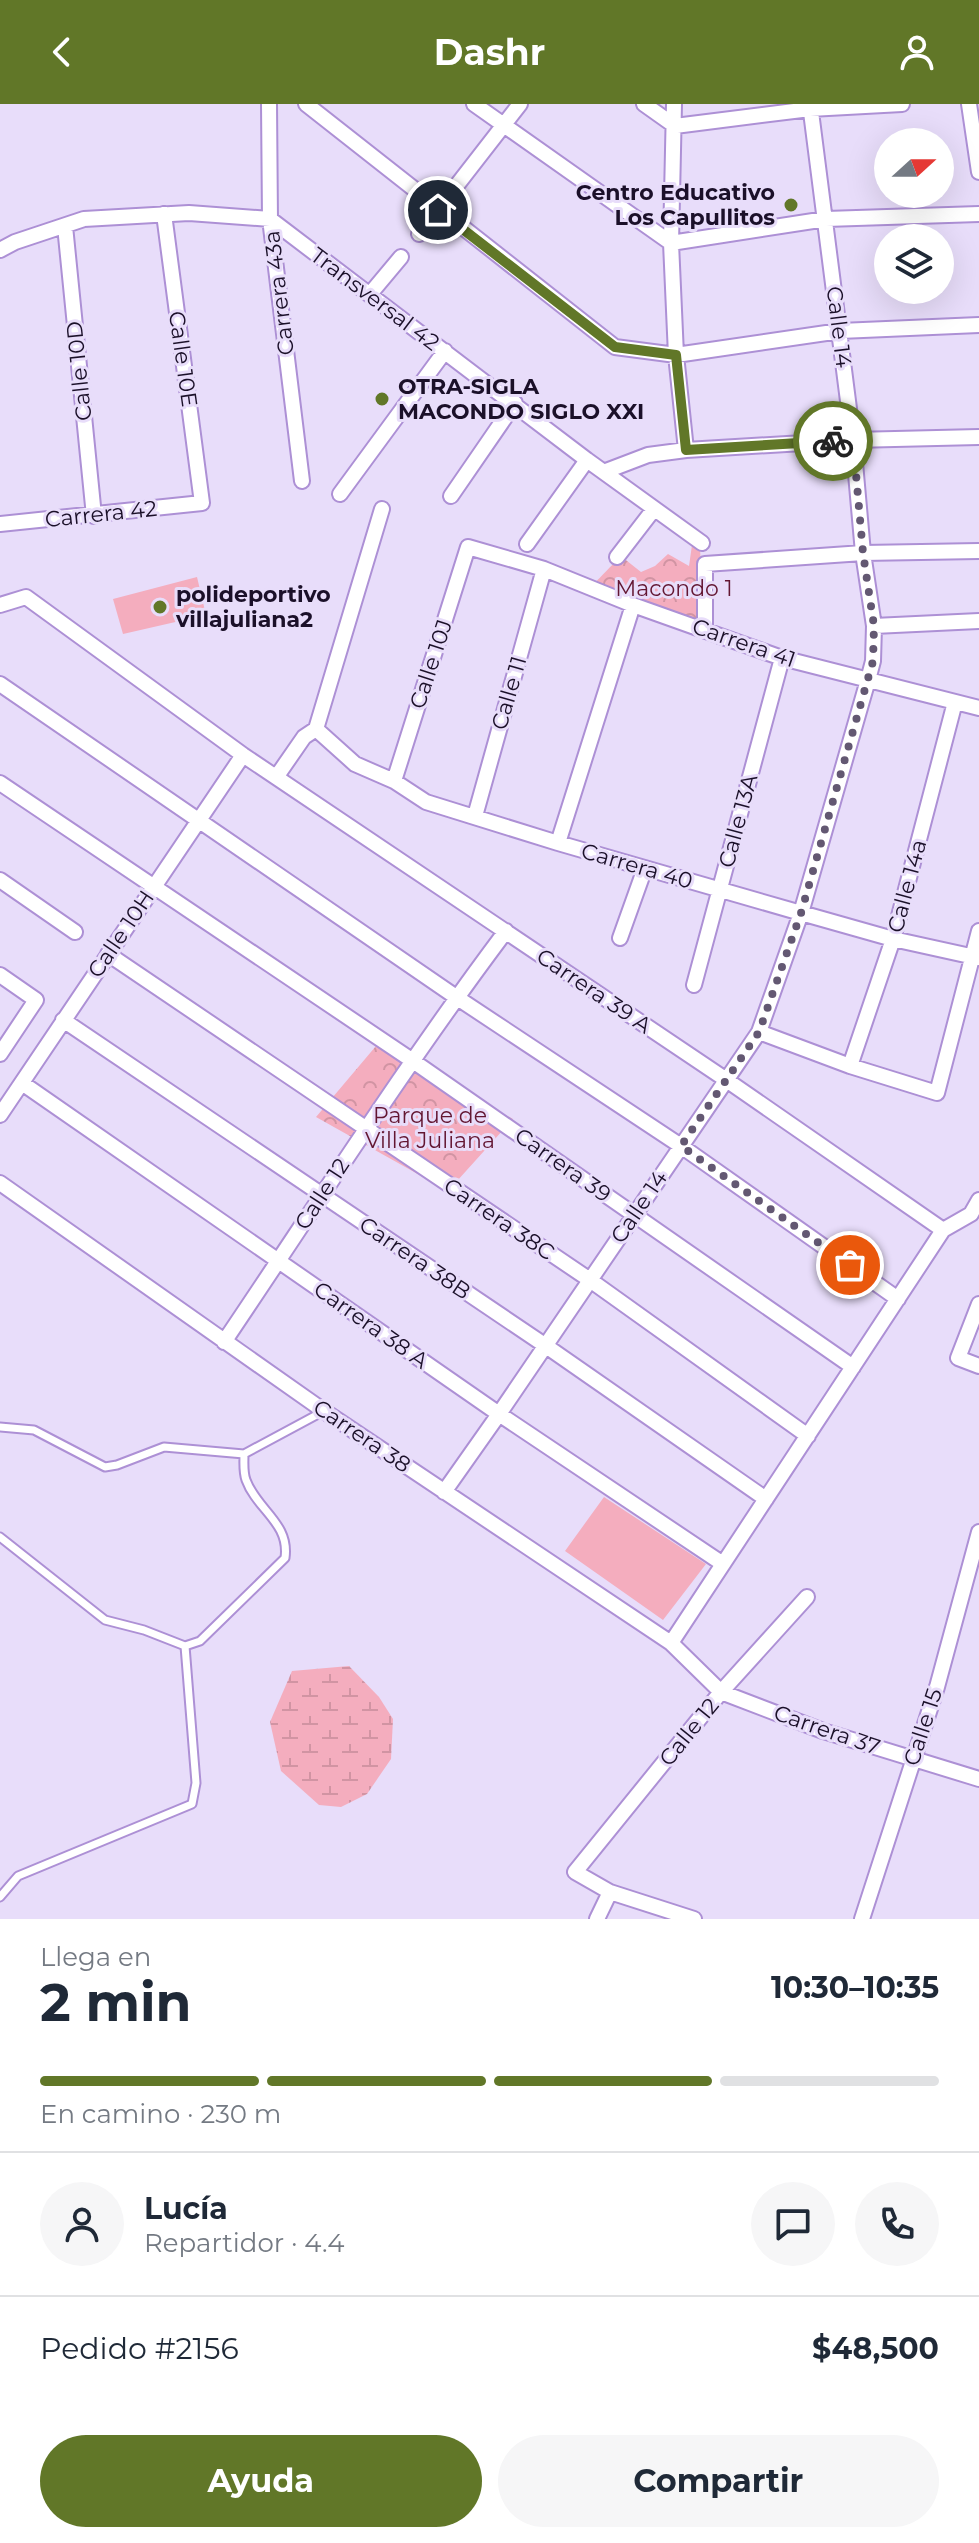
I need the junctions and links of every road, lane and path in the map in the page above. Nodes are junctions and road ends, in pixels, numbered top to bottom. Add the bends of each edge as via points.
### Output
1 (269, 104) edge
2 (306, 104) edge
3 (474, 104) edge
4 (520, 104) edge
5 (644, 104) edge
6 (674, 104) edge
7 (902, 104) edge
8 (969, 104) edge
9 (810, 106) edge
10 (503, 126) junction
11 (675, 126) junction
12 (979, 172) edge
13 (438, 210) junction
14 (164, 214) junction
15 (979, 214) edge
16 (270, 219) junction
17 (826, 219) junction
18 (65, 226) junction
19 (419, 234) dead end
20 (671, 243) junction
21 (0, 250) edge
22 (401, 257) dead end
23 (370, 294) junction
24 (979, 325) edge
25 (840, 331) junction
26 (445, 351) junction
27 (676, 355) junction
28 (515, 403) junction
29 (979, 437) edge
30 (853, 440) junction
31 (686, 450) junction
32 (587, 460) junction
33 (606, 471) junction
34 (302, 481) dead end
35 (340, 494) dead end
36 (451, 496) dead end
37 (202, 503) joint
38 (382, 509) dead end
39 (654, 509) junction
40 (94, 516) junction
41 (0, 524) edge
42 (702, 543) dead end
43 (527, 544) dead end
44 (468, 547) joint
45 (979, 551) edge
46 (863, 553) junction
47 (617, 557) dead end
48 (544, 569) junction
49 (0, 594) edge
50 (0, 605) edge
51 (633, 605) junction
52 (979, 621) edge
53 (874, 626) junction
54 (705, 630) junction
55 (782, 658) junction
56 (868, 680) junction
57 (0, 684) edge
58 (955, 702) junction
59 (979, 708) edge
60 (316, 729) junction
61 (243, 755) junction
62 (277, 776) junction
63 (394, 781) junction
64 (0, 783) edge
65 (475, 816) junction
66 (200, 820) junction
67 (558, 843) junction
68 (645, 868) junction
69 (0, 880) edge
70 (153, 885) junction
71 (720, 889) junction
72 (801, 913) junction
73 (506, 931) junction
74 (979, 931) edge
75 (75, 932) dead end
76 (620, 938) dead end
77 (893, 939) junction
78 (108, 954) junction
79 (975, 957) edge
80 (0, 975) edge
81 (694, 985) dead end
82 (456, 997) junction
83 (63, 1020) junction
84 (759, 1032) junction
85 (0, 1054) edge
86 (413, 1061) junction
87 (850, 1066) junction
88 (725, 1079) junction
89 (22, 1083) junction
90 (0, 1115) edge
91 (365, 1129) junction
92 (681, 1146) junction
93 (0, 1183) edge
94 (322, 1195) junction
95 (979, 1200) edge
96 (634, 1215) junction
97 (943, 1230) junction
98 (279, 1260) junction
99 (590, 1280) junction
100 (898, 1299) junction
101 (979, 1304) edge
102 (224, 1342) junction
103 (546, 1346) junction
104 (979, 1366) edge
105 (853, 1367) junction
106 (324, 1411) junction
107 (499, 1414) junction
108 (0, 1427) edge
109 (808, 1436) junction
110 (244, 1454) junction
111 (444, 1492) junction
112 (766, 1499) junction
113 (979, 1532) edge
114 (0, 1537) edge
115 (976, 1552) edge
116 (723, 1564) junction
117 (807, 1597) dead end
118 (671, 1643) junction
119 (185, 1646) junction
120 (721, 1692) junction
121 (913, 1758) junction
122 (979, 1779) edge
123 (610, 1892) junction
124 (0, 1897) edge
125 (597, 1919) edge
126 (694, 1919) edge
127 (862, 1919) edge

1 - 16 street, Carrera 43a
2 - 13 street
3 - 10 street
4 - 10 street
5 - 11 street
6 - 11 street
7 - 9 street
8 - 12 street
9 - 11 street
9 - 17 street, Calle 14
10 - 13 street
10 - 20 street
11 - 20 street
13 - 19 street
13 - 27 street via 615,347
14 - 16 street
14 - 18 street via 84,219
14 - 37 street, Calle 10E
15 - 17 street
16 - 23 street, Transversal 42
16 - 34 street, Carrera 43a
17 - 20 street
17 - 25 street, Calle 14
18 - 21 street
18 - 40 street, Calle 10D
20 - 27 street
22 - 23 street
23 - 26 street, Transversal 42
24 - 25 street
25 - 27 street
25 - 30 street, Calle 14
26 - 28 street, Transversal 42
26 - 35 street
27 - 31 street
28 - 32 street, Transversal 42
28 - 36 street
29 - 30 street
30 - 31 street
30 - 46 street, Calle 14
31 - 33 street via 648,455
32 - 33 street, Transversal 42
32 - 43 street
33 - 39 street, Transversal 42
37 - 40 street, Carrera 42
38 - 60 street
39 - 42 street, Transversal 42
39 - 47 street
40 - 41 street, Carrera 42
44 - 48 street, Carrera 41
44 - 63 street, Calle 10J
45 - 46 street
46 - 53 street, Calle 14
46 - 54 street via 705,564
48 - 51 street, Carrera 41
48 - 65 street, Calle 11
49 - 50 street
50 - 61 street, Carrera 39 A via 26,597
51 - 54 street, Carrera 41
51 - 67 street
52 - 53 street
53 - 56 street, Calle 14
54 - 55 street, Carrera 41
55 - 56 street, Carrera 41
55 - 71 street, Calle 13A
56 - 58 street, Carrera 41
56 - 72 street, Calle 14
57 - 66 street
58 - 59 street, Carrera 41
58 - 77 street, Calle 14a
60 - 62 street via 304,737
60 - 63 street, Carrera 40 via 355,764
61 - 62 street, Carrera 39 A
61 - 66 street, Calle 10H
62 - 73 street, Carrera 39 A
63 - 65 street, Carrera 40 via 426,802
64 - 70 street, Carrera 39
65 - 67 street, Carrera 40
66 - 70 street, Calle 10H
66 - 82 street
67 - 68 street, Carrera 40
68 - 71 street, Carrera 40
68 - 76 street
69 - 75 street
70 - 78 street, Calle 10H
70 - 86 street, Carrera 39
71 - 72 street, Carrera 40
71 - 81 street, Calle 13A
72 - 77 street, Carrera 40
72 - 84 street, Calle 14
73 - 82 street, Calle 12
73 - 88 street, Carrera 39 A
74 - 79 street
77 - 79 street, Carrera 40
77 - 87 street, Calle 14a
78 - 83 street, Calle 10H
78 - 91 street, Carrera 38C
79 - 87 street via 937,1093
80 - 85 street via 36,1000
82 - 86 street, Calle 12
82 - 92 street
83 - 89 street, Calle 10H
83 - 94 street, Carrera 38B
84 - 87 street
84 - 88 street, Calle 14
86 - 91 street, Calle 12
86 - 96 street, Carrera 39
88 - 92 street, Calle 14
88 - 97 street, Carrera 39 A
89 - 90 street, Calle 10H
89 - 98 street, Carrera 38 A
91 - 94 street, Calle 12
91 - 99 street, Carrera 38C
92 - 96 street, Calle 14
92 - 100 street
93 - 102 street, Carrera 38
94 - 98 street, Calle 12
94 - 103 street, Carrera 38B
95 - 97 street via 971,1214
96 - 99 street, Calle 14
96 - 105 street, Carrera 39
97 - 100 street
98 - 102 street, Calle 12
98 - 107 street, Carrera 38 A
99 - 103 street, Calle 14
99 - 109 street, Carrera 38C
100 - 105 street
101 - 104 street via 958,1358
102 - 106 street, Carrera 38
103 - 107 street, Calle 14
103 - 112 street, Carrera 38B
105 - 109 street
106 - 110 lane
106 - 111 street, Carrera 38
107 - 111 street, Calle 14
107 - 116 street, Carrera 38 A
108 - 110 lane via 34,1430 105,1467 164,1447
109 - 112 street
110 - 119 lane via 244,1476 280,1528 287,1543 285,1558 200,1641
111 - 118 street, Carrera 38
112 - 116 street
113 - 115 street, Calle 15
114 - 119 lane via 105,1620
115 - 121 street, Calle 15
116 - 118 street
117 - 120 street, Calle 12
118 - 120 street, Carrera 38
119 - 124 lane via 196,1783 192,1804 18,1876
120 - 121 street, Carrera 37
120 - 123 street, Calle 12 via 575,1872
121 - 122 street, Carrera 37
121 - 127 street, Calle 15
123 - 125 street
123 - 126 street

